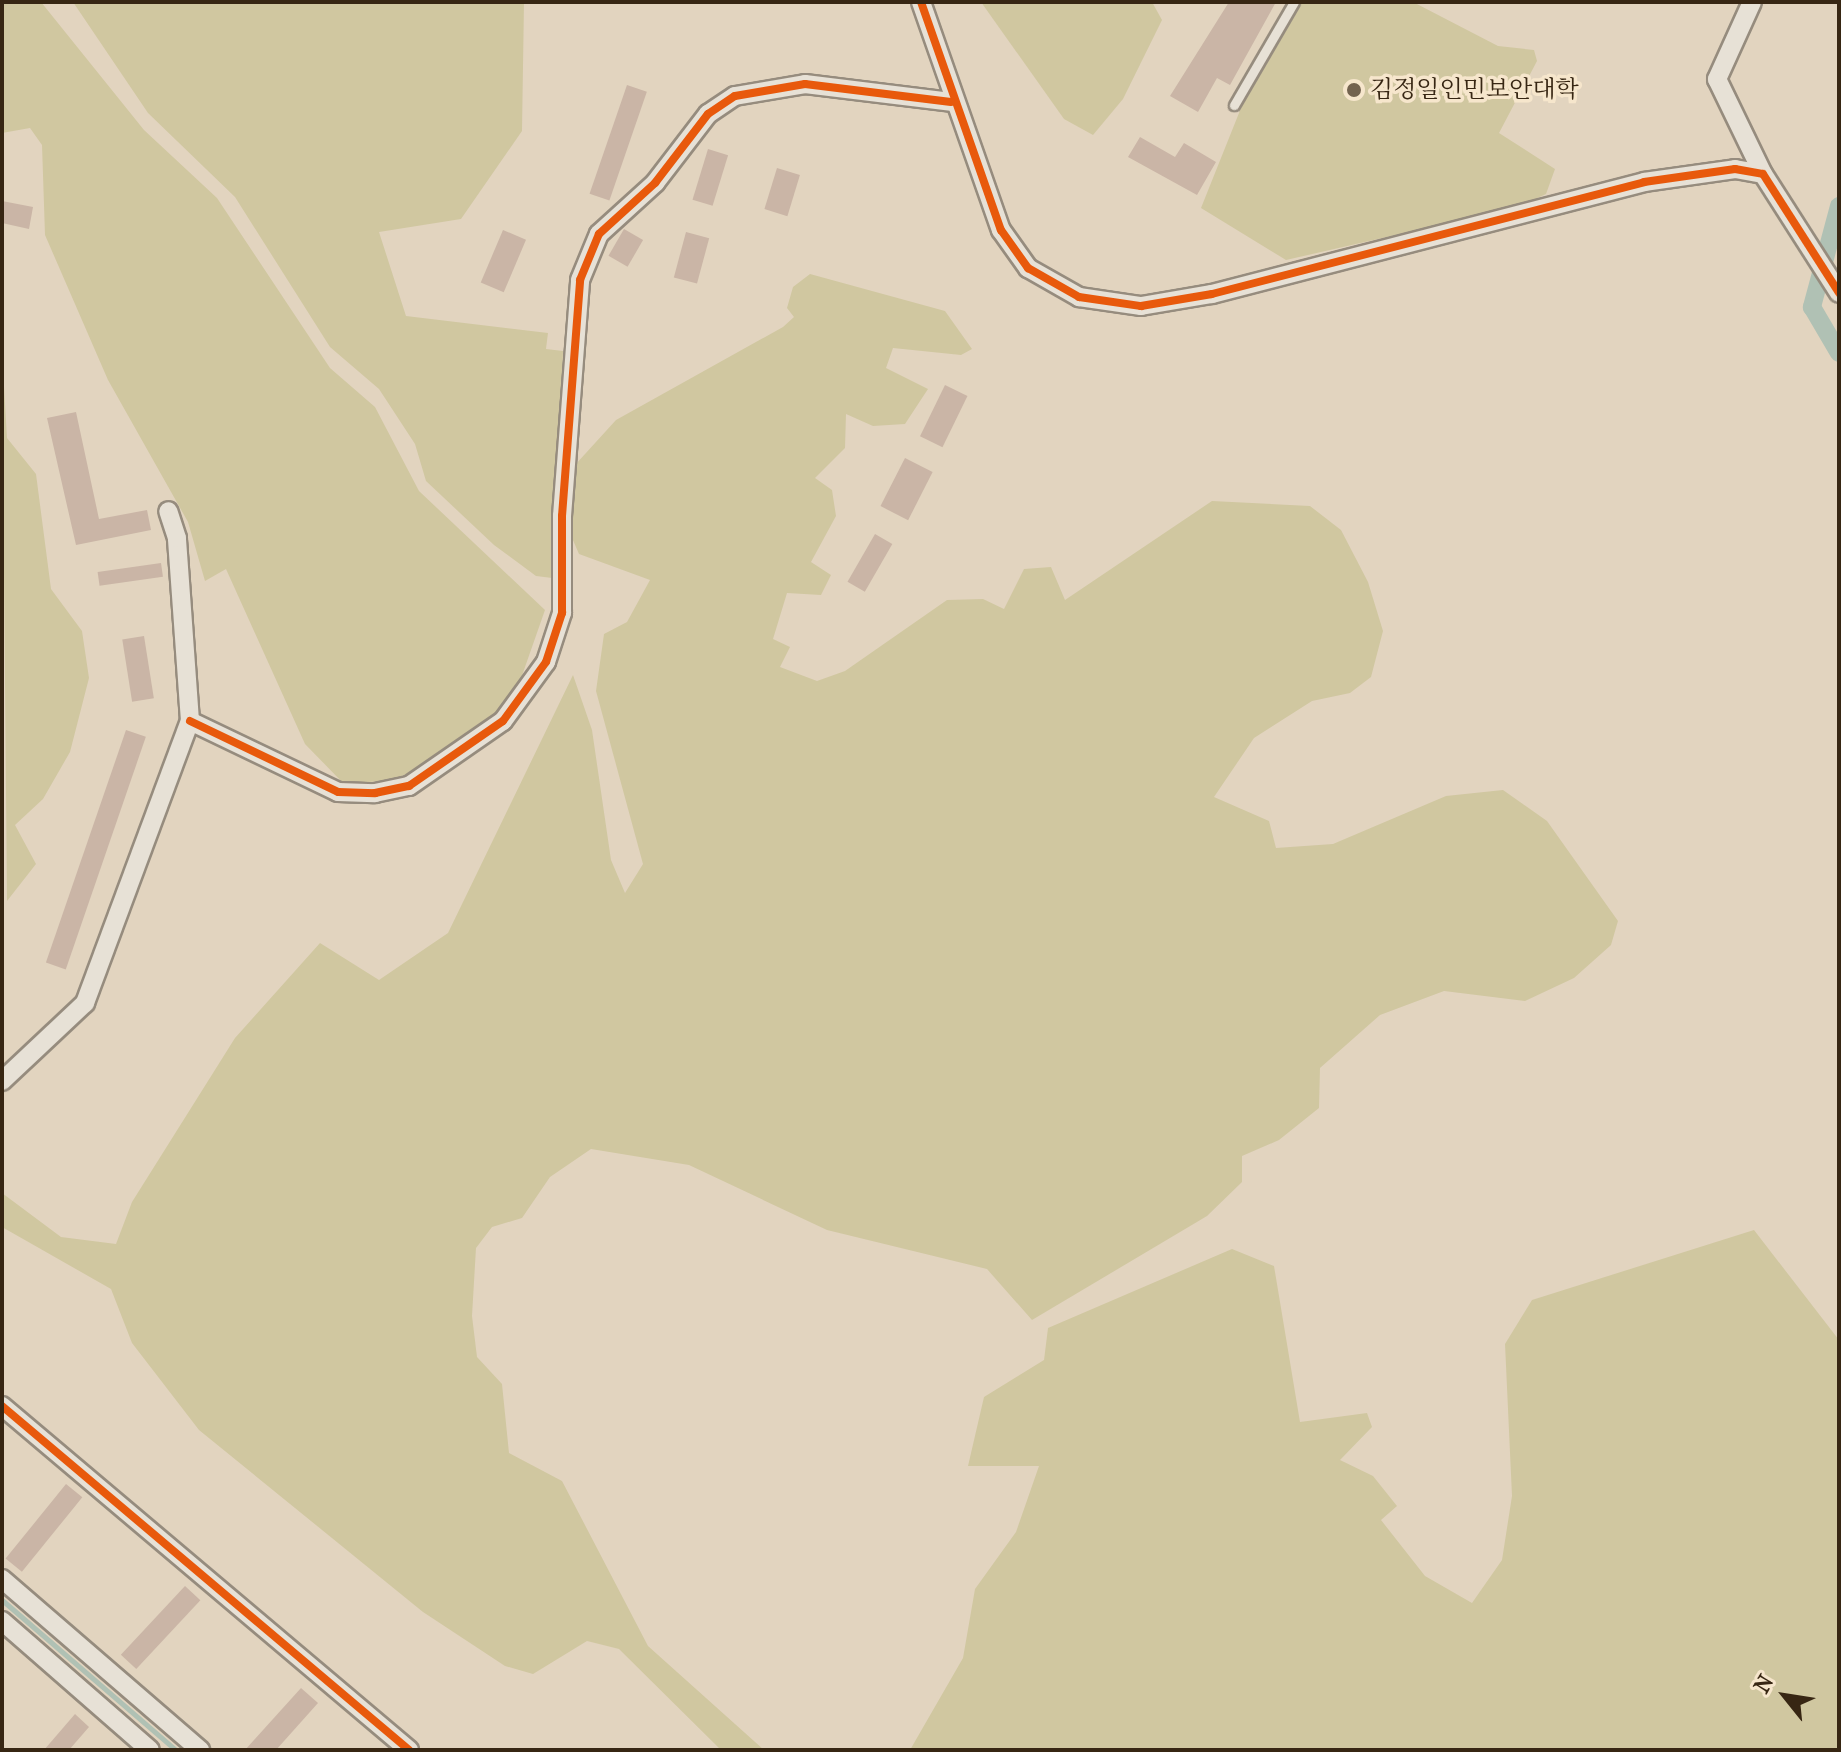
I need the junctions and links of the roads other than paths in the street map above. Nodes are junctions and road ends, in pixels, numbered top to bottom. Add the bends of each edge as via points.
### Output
1 (921, 2) edge
2 (1294, 2) edge
3 (1752, 2) edge
4 (951, 102) junction
5 (1234, 105) dead end
6 (1763, 174) junction
7 (1837, 289) edge
8 (168, 511) dead end
9 (190, 721) junction
10 (2, 1081) edge
11 (2, 1406) edge
12 (2, 1579) edge
13 (2, 1621) edge
14 (150, 1750) edge
15 (200, 1750) edge
16 (409, 1750) edge

1 - 4 street
2 - 5 lane
3 - 6 street via 1717,79
4 - 6 street via 1001,230 1028,268 1079,297 1141,306 1481,228 1693,170
4 - 9 street via 829,84 735,96 708,114 655,183 599,234 580,280 562,516 562,613 546,662 503,721 409,786 375,793 338,792
6 - 7 street
8 - 9 street via 177,538
9 - 10 street via 85,1003
11 - 16 street
12 - 15 street
13 - 14 street

